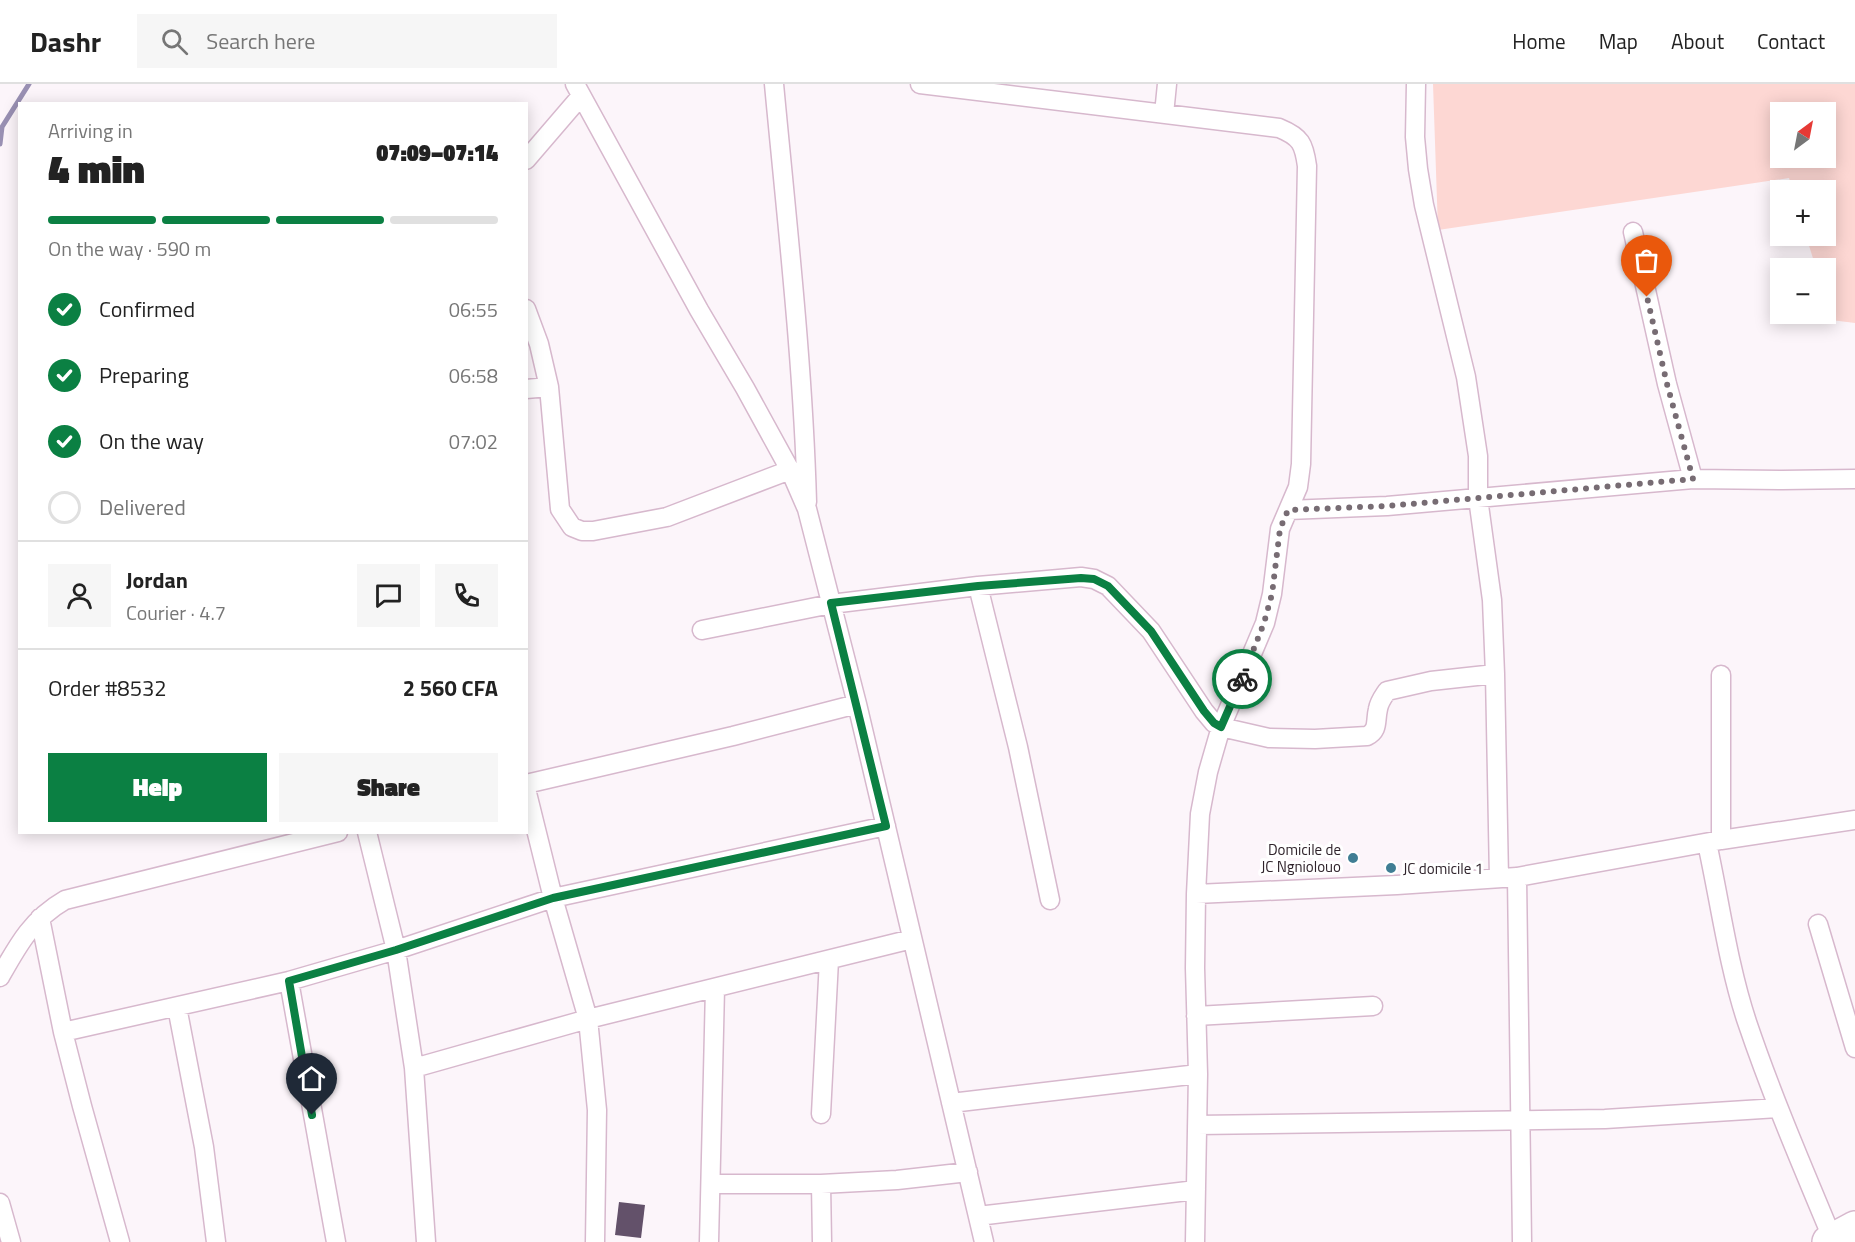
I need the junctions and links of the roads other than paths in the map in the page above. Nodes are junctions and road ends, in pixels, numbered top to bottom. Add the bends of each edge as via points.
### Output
1 (774, 84) edge
2 (920, 84) edge
3 (1167, 84) edge
4 (1416, 84) edge
5 (996, 89) edge
6 (578, 90) edge
7 (1164, 114) junction
8 (528, 157) edge
9 (1633, 232) dead end
10 (528, 314) edge
11 (549, 387) junction
12 (528, 389) edge
13 (790, 470) junction
14 (1855, 478) edge
15 (1693, 479) junction
16 (1478, 498) junction
17 (807, 509) junction
18 (1288, 510) junction
19 (978, 586) junction
20 (831, 603) junction
21 (702, 630) dead end
22 (1496, 674) junction
23 (1721, 675) dead end
24 (857, 705) junction
25 (1221, 727) junction
26 (528, 783) edge
27 (528, 797) edge
28 (1855, 820) edge
29 (886, 826) junction
30 (330, 834) edge
31 (367, 834) edge
32 (1714, 842) junction
33 (1508, 878) junction
34 (1196, 894) junction
35 (553, 898) junction
36 (1050, 900) dead end
37 (40, 918) junction
38 (1818, 924) dead end
39 (912, 939) junction
40 (396, 950) junction
41 (829, 960) junction
42 (0, 977) edge
43 (289, 981) junction
44 (716, 988) junction
45 (1373, 1006) dead end
46 (177, 1007) junction
47 (1196, 1016) junction
48 (588, 1019) junction
49 (63, 1032) junction
50 (1855, 1048) edge
51 (414, 1068) junction
52 (1198, 1074) junction
53 (951, 1102) junction
54 (1778, 1108) junction
55 (821, 1114) dead end
56 (1519, 1120) junction
57 (1197, 1125) junction
58 (968, 1172) junction
59 (711, 1184) junction
60 (821, 1185) junction
61 (1196, 1190) junction
62 (0, 1203) edge
63 (978, 1216) junction
64 (1839, 1238) edge
65 (11, 1242) edge
66 (120, 1242) edge
67 (216, 1242) edge
68 (336, 1242) edge
69 (426, 1242) edge
70 (595, 1242) edge
71 (709, 1242) edge
72 (822, 1242) edge
73 (984, 1242) edge
74 (1195, 1242) edge
75 (1522, 1242) edge

1 - 17 street via 795,297
2 - 5 street
3 - 7 street
4 - 16 street via 1418,169 1466,377 1478,456
5 - 7 street
6 - 8 street
6 - 13 street
7 - 18 street via 1279,128 1301,141 1306,154 1301,464 1298,487
9 - 15 street
10 - 11 street
11 - 12 street
11 - 13 street via 560,509 572,527 582,531 667,517
13 - 17 street
14 - 15 street
15 - 16 street
16 - 18 street
16 - 22 street via 1492,600
17 - 20 street
18 - 25 street via 1280,529 1272,594 1264,623
19 - 20 street
19 - 25 street via 1081,578 1108,586 1151,631 1204,711
19 - 36 street via 1018,747
20 - 21 street
20 - 24 street
22 - 25 street via 1431,681 1387,692 1378,708 1377,726 1368,736 1269,738
22 - 33 street
23 - 32 street
24 - 26 street
24 - 29 street
25 - 34 street via 1200,814
27 - 35 street
28 - 32 street
29 - 35 street
29 - 39 street
30 - 37 street via 65,900
31 - 40 street
32 - 33 street
32 - 54 street via 1734,972
33 - 34 street
33 - 56 street
34 - 47 street
35 - 40 street
35 - 48 street
37 - 42 street
37 - 49 street
38 - 50 street
39 - 41 street
39 - 53 street
40 - 43 street
40 - 51 street
41 - 44 street
41 - 55 street
43 - 46 street
43 - 68 street
44 - 48 street
44 - 59 street
45 - 47 street
46 - 49 street
46 - 67 street via 204,1147
47 - 52 street
48 - 51 street
48 - 70 street via 597,1110
49 - 66 street
51 - 69 street
52 - 53 street
52 - 57 street
53 - 58 street
54 - 56 street
54 - 64 street
56 - 57 street
56 - 75 street
57 - 61 street
58 - 60 street
58 - 63 street
59 - 60 street
59 - 71 street
60 - 72 street
61 - 63 street
61 - 74 street
62 - 65 street
63 - 73 street

